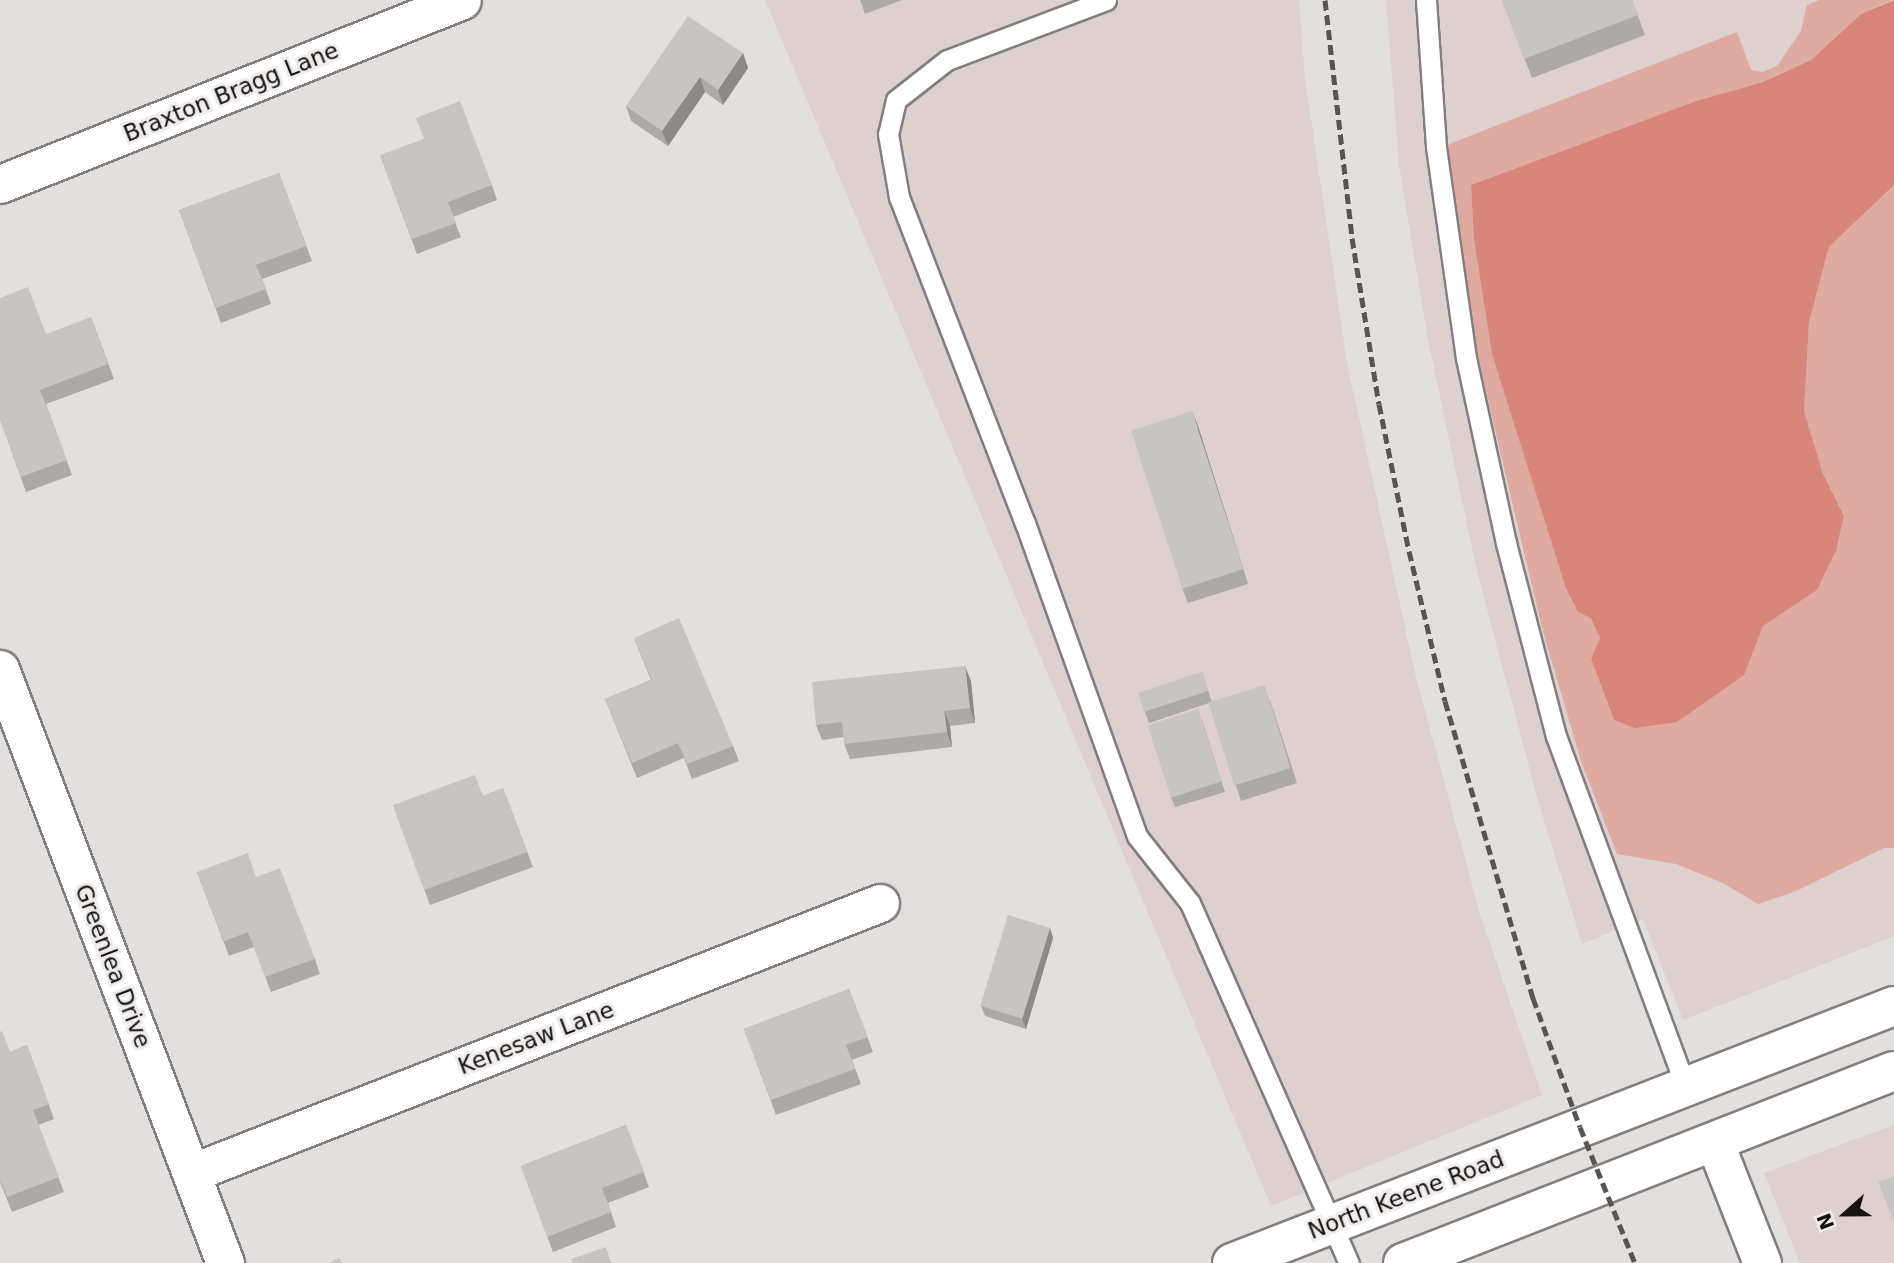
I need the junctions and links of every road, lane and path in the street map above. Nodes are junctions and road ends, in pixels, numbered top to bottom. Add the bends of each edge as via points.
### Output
1 (462, 0) edge
2 (1106, 0) edge
3 (1426, 0) edge
4 (0, 184) edge
5 (0, 669) edge
6 (880, 902) dead end
7 (1894, 1006) edge
8 (1894, 1071) edge
9 (1686, 1087) junction
10 (1714, 1141) junction
11 (191, 1173) junction
12 (1333, 1224) junction
13 (225, 1263) edge
14 (1232, 1263) edge
15 (1349, 1263) edge
16 (1403, 1263) edge
17 (1762, 1263) edge

1 - 4 street, Braxton Bragg Lane
2 - 12 lane via 947,60 896,100 888,134 899,197 1026,523 1137,836 1190,903
3 - 9 lane via 1436,147 1464,345 1506,543 1556,736
5 - 11 street, Greenlea Drive
6 - 11 street, Kenesaw Lane
7 - 9 main road, North Keene Road
8 - 10 main road
9 - 12 main road, North Keene Road
10 - 16 main road
10 - 17 street
11 - 13 street, Greenlea Drive
12 - 14 main road, North Keene Road
12 - 15 lane

